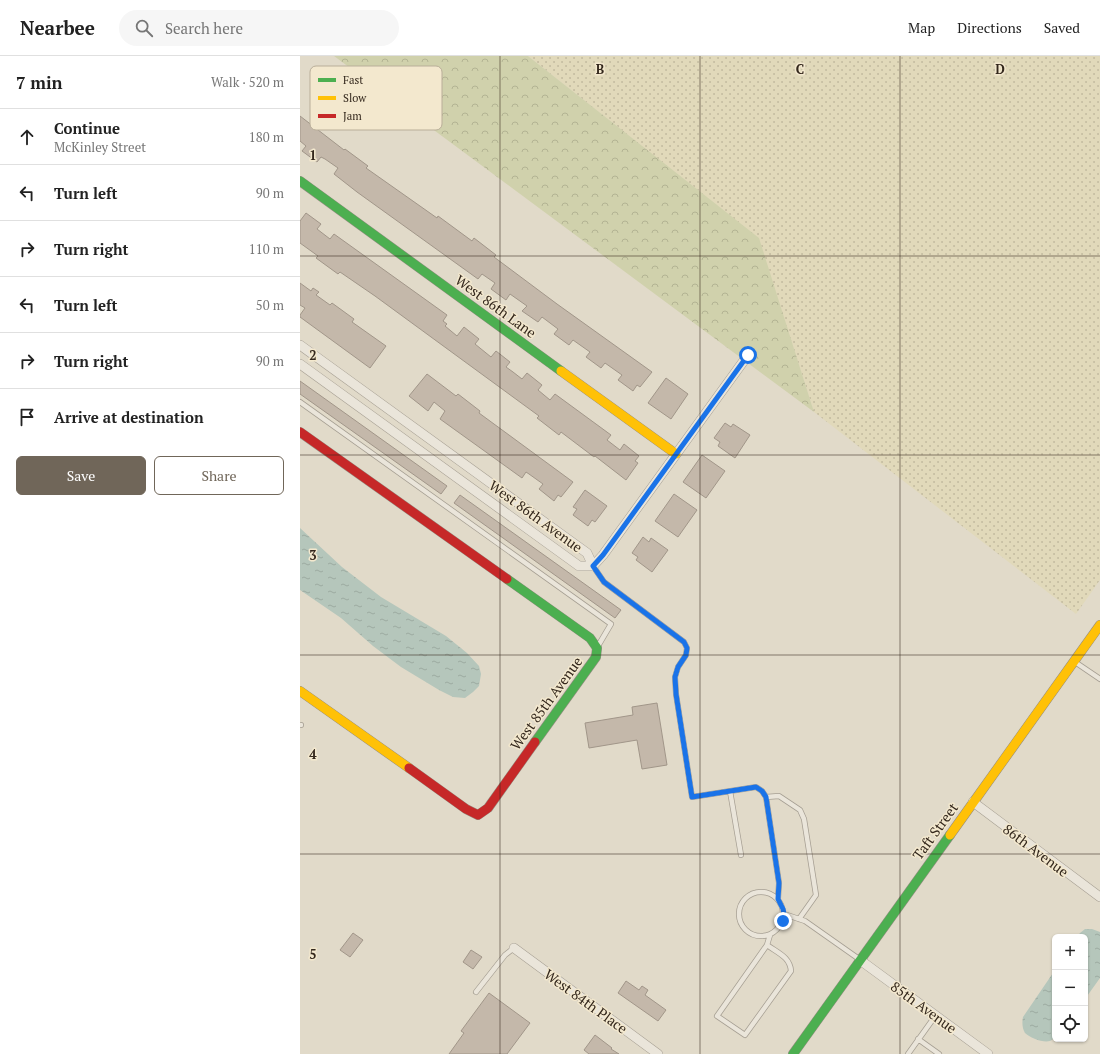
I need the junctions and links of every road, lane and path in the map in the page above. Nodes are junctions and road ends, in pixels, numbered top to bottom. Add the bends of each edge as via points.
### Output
1 (300, 181) edge
2 (300, 345) edge
3 (748, 355) dead end
4 (300, 364) edge
5 (300, 402) edge
6 (300, 432) edge
7 (676, 454) junction
8 (593, 566) junction
9 (1100, 625) edge
10 (597, 648) junction
11 (1074, 661) junction
12 (1100, 679) edge
13 (300, 691) edge
14 (730, 791) junction
15 (766, 797) junction
16 (973, 802) junction
17 (742, 855) dead end
18 (1100, 897) edge
19 (778, 899) junction
20 (784, 914) junction
21 (799, 919) junction
22 (770, 935) junction
23 (768, 945) junction
24 (514, 948) joint
25 (860, 960) junction
26 (476, 992) dead end
27 (936, 1016) junction
28 (918, 1039) junction
29 (655, 1053) edge
30 (793, 1054) edge
31 (908, 1054) edge
32 (939, 1054) edge
33 (988, 1054) edge

1 - 7 street, West 86th Lane
2 - 8 street, West 86th Avenue via 587,553
3 - 7 street
4 - 8 street, West 86th Avenue via 579,566
5 - 10 lane via 611,624
6 - 10 street, West 85th Avenue via 590,638
7 - 8 street
8 - 14 lane via 604,582 684,642 687,648 686,655 675,677 692,797
9 - 11 street, Taft Street
10 - 13 street, West 85th Avenue via 596,657 488,808 478,815
11 - 12 lane
11 - 16 street, Taft Street
14 - 15 lane via 756,787
14 - 17 lane
15 - 19 lane via 779,883
15 - 21 lane via 779,796 800,810 804,819 816,895
16 - 18 street, 86th Avenue
16 - 25 street, Taft Street
19 - 20 lane
19 - 22 lane via 772,894 757,892 750,894 740,906 740,920 748,933 763,937
20 - 21 lane
20 - 22 lane via 780,927
21 - 25 lane
22 - 23 lane
23 - 23 lane via 717,1016 745,1035 791,972 788,960
24 - 26 lane via 505,955
24 - 29 street, West 84th Place
25 - 27 street, 85th Avenue
25 - 30 street, Taft Street
27 - 28 lane
27 - 33 street, 85th Avenue
28 - 31 lane
28 - 32 lane

